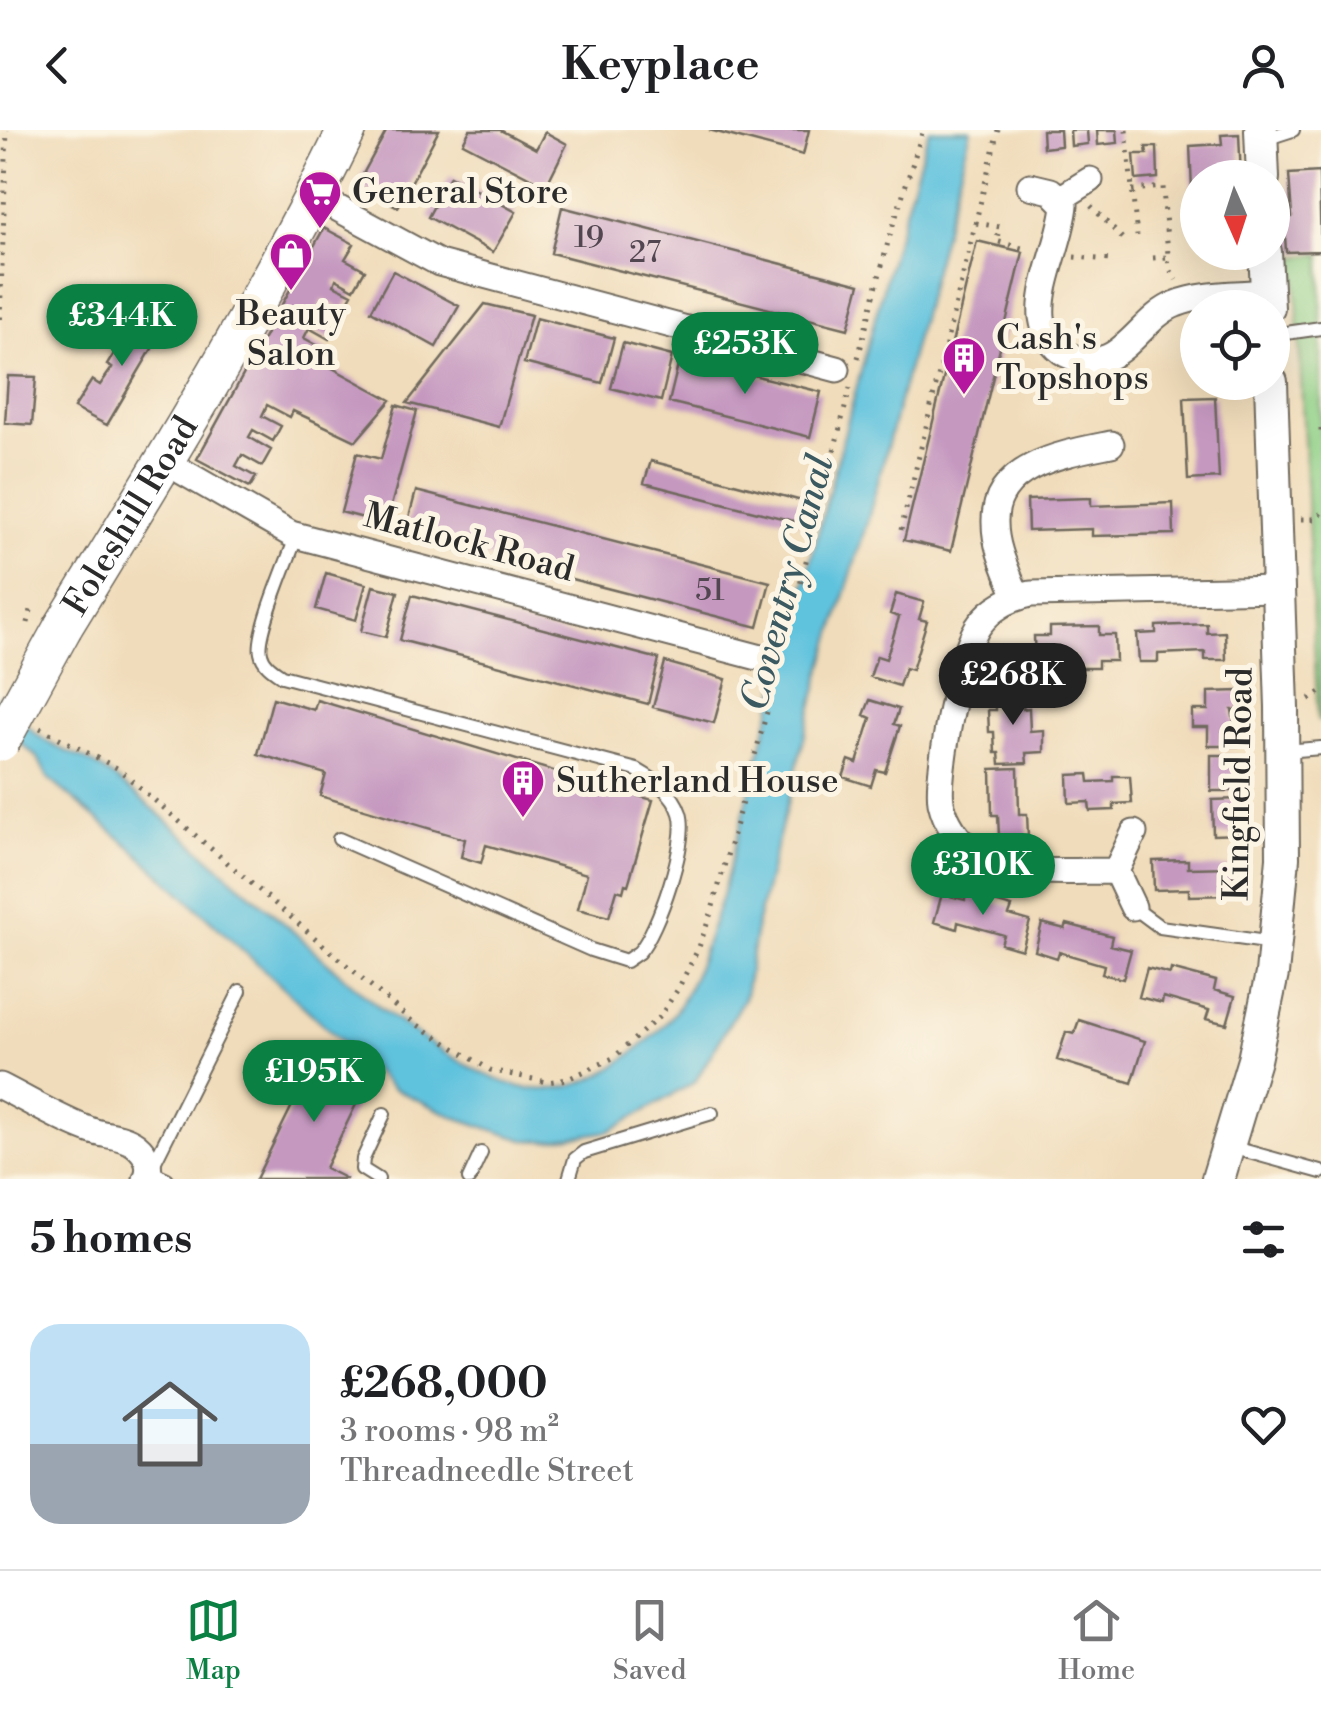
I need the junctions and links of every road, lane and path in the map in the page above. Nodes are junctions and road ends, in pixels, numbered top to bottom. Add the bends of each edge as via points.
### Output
1 (7, 130) edge
2 (347, 130) edge
3 (998, 130) edge
4 (1126, 130) edge
5 (1293, 130) edge
6 (1262, 135) edge
7 (1263, 160) edge
8 (1030, 186) dead end
9 (1075, 189) junction
10 (1132, 190) junction
11 (315, 196) junction
12 (976, 223) junction
13 (1137, 236) dead end
14 (1122, 238) dead end
15 (1054, 256) junction
16 (1168, 257) junction
17 (1153, 258) dead end
18 (1111, 260) dead end
19 (1183, 290) edge
20 (1180, 303) edge
21 (0, 319) edge
22 (1321, 328) edge
23 (1290, 332) edge
24 (837, 369) dead end
25 (1272, 400) edge
26 (1111, 444) dead end
27 (164, 462) junction
28 (901, 530) dead end
29 (297, 535) junction
30 (1279, 588) junction
31 (1017, 596) junction
32 (769, 660) dead end
33 (0, 742) edge
34 (1321, 748) edge
35 (1284, 751) junction
36 (1134, 833) dead end
37 (339, 838) dead end
38 (1116, 871) junction
39 (1133, 907) joint
40 (1275, 943) junction
41 (240, 991) dead end
42 (0, 1086) edge
43 (712, 1113) dead end
44 (384, 1114) dead end
45 (1228, 1146) junction
46 (481, 1153) dead end
47 (1321, 1172) edge
48 (154, 1176) edge
49 (378, 1179) edge
50 (469, 1179) edge
51 (568, 1179) edge
52 (1218, 1179) edge

1 - 21 path
2 - 11 main road, Foleshill Road
3 - 12 path
4 - 10 path
5 - 6 lane
6 - 7 street
8 - 9 street
9 - 14 path
9 - 15 street
10 - 13 path
10 - 16 path via 1164,187
11 - 24 street via 438,263
11 - 27 main road, Foleshill Road
12 - 15 path via 1000,227 996,241
12 - 28 path
15 - 18 path
15 - 20 street via 1043,302 1045,329 1062,352 1077,359 1116,353
16 - 17 path
16 - 19 path
22 - 23 lane
25 - 30 street, Kingfield Road
26 - 31 street via 1055,455 1017,475 998,497 998,549
27 - 29 street, Matlock Road
27 - 33 main road, Foleshill Road, bridge
29 - 32 street, Matlock Road
29 - 37 lane via 261,636 260,654 269,667 282,676 637,770 668,792 682,831 666,903 639,953 626,961
30 - 31 street
30 - 35 street, Kingfield Road
31 - 38 street via 997,607 970,638 940,774 942,806 958,838 992,862
34 - 35 lane
35 - 40 street, Kingfield Road
36 - 38 street
38 - 39 street
39 - 40 lane via 1160,927
40 - 45 street, Kingfield Road via 1254,1060
41 - 48 lane
42 - 48 street via 88,1130 136,1145
43 - 51 lane via 584,1152
44 - 49 lane via 362,1159 362,1169
45 - 47 lane
45 - 52 street, Kingfield Road
46 - 50 lane

